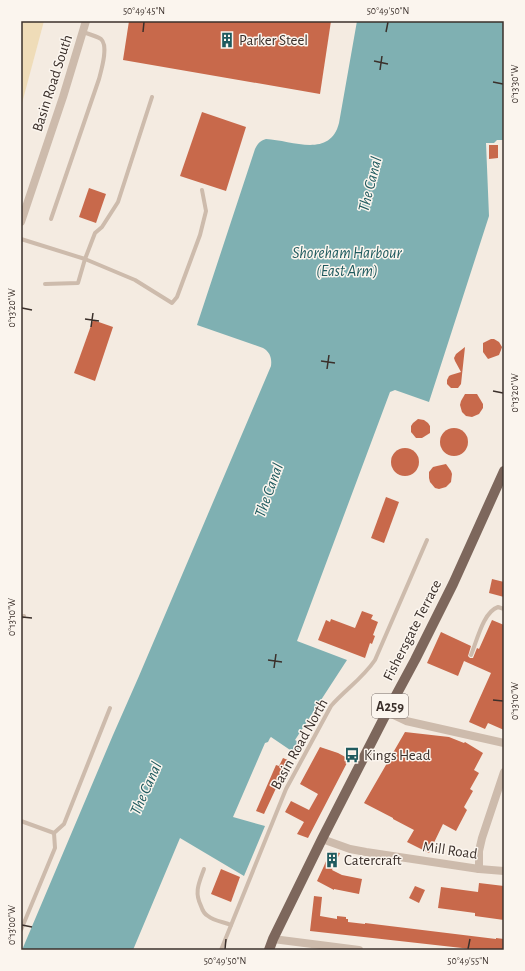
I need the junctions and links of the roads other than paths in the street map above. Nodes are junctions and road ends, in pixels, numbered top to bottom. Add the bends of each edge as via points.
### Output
1 (86, 21) edge
2 (83, 32) junction
3 (152, 97) dead end
4 (202, 190) dead end
5 (51, 219) dead end
6 (21, 222) edge
7 (21, 239) edge
8 (85, 259) junction
9 (45, 284) dead end
10 (504, 471) edge
11 (427, 540) dead end
12 (504, 609) edge
13 (471, 655) dead end
14 (110, 708) dead end
15 (386, 712) junction
16 (504, 743) edge
17 (504, 772) edge
18 (21, 821) edge
19 (54, 833) junction
20 (322, 839) junction
21 (204, 869) dead end
22 (479, 869) junction
23 (504, 871) edge
24 (232, 925) junction
25 (21, 930) edge
26 (273, 939) junction
27 (222, 950) edge
28 (269, 950) edge
29 (359, 950) edge

1 - 2 street, Basin Road South
2 - 5 lane via 101,39 104,43 104,58
2 - 6 street, Basin Road South
3 - 8 lane via 118,202 102,227 95,232
4 - 8 lane via 206,211 200,236 177,297 172,303 134,280
7 - 8 lane
8 - 9 lane via 78,283
10 - 15 main road, Fishersgate Terrace / A259 via 453,584
11 - 24 lane, Basin Road North via 375,660 366,673 331,706 286,789
12 - 13 lane via 494,608 485,619
14 - 19 lane via 64,824
15 - 16 street via 406,721
15 - 20 main road, Fishersgate Terrace / A259
17 - 22 street via 482,838
18 - 19 lane
19 - 25 lane via 55,848
20 - 22 street, Mill Road via 350,849
20 - 26 main road, Fishersgate Terrace / A259
21 - 24 lane via 197,894 203,910 207,916
22 - 23 street, Mill Road
24 - 27 lane, Basin Road North
26 - 28 main road, Fishersgate Terrace / A259
26 - 29 street

